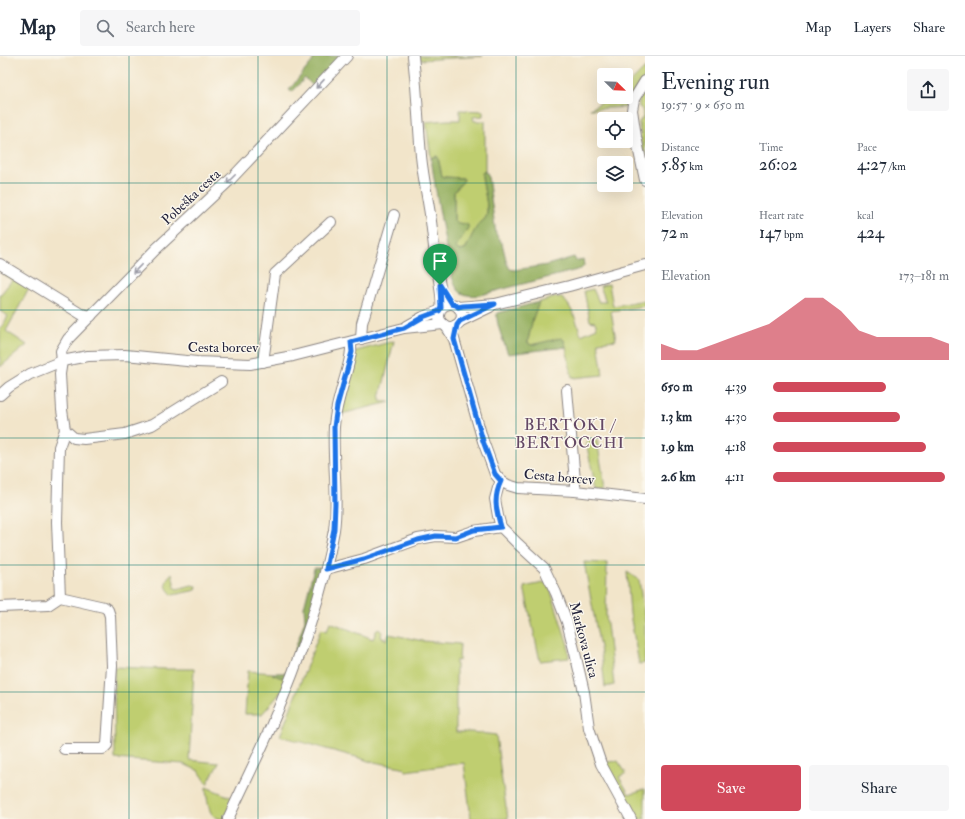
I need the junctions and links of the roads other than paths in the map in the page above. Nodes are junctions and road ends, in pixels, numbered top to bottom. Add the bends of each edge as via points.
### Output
1 (347, 56) edge
2 (413, 56) edge
3 (645, 81) edge
4 (645, 180) edge
5 (394, 215) dead end
6 (332, 222) dead end
7 (0, 264) edge
8 (645, 265) edge
9 (440, 285) junction
10 (495, 304) junction
11 (455, 305) junction
12 (440, 310) junction
13 (91, 316) junction
14 (459, 323) junction
15 (444, 325) junction
16 (404, 328) junction
17 (361, 339) junction
18 (454, 339) junction
19 (351, 342) junction
20 (62, 361) junction
21 (263, 362) junction
22 (221, 382) dead end
23 (567, 390) dead end
24 (0, 394) edge
25 (65, 430) junction
26 (501, 481) junction
27 (575, 490) junction
28 (645, 499) edge
29 (501, 527) junction
30 (326, 569) junction
31 (60, 597) junction
32 (0, 607) edge
33 (64, 749) dead end
34 (228, 819) edge
35 (631, 819) edge

1 -> 13 street, Pobeška cesta via 231,179 156,249
2 - 9 street via 421,157
3 - 4 street via 634,99 632,110
5 - 17 street via 362,323
6 - 21 street via 275,274
7 - 13 street via 81,314
8 - 10 street
9 - 11 street
9 - 12 street
10 - 11 street
10 - 14 street
11 - 12 street via 444,305
11 - 14 street via 462,314
12 - 15 street via 439,319
12 - 16 street, Cesta borcev
13 - 20 street, Pobeška cesta via 68,339 61,351
14 - 15 street via 452,327
14 - 18 street
15 - 16 street, Cesta borcev
15 - 18 street
16 - 17 street, Cesta borcev
17 - 19 street, Cesta borcev
18 - 26 street via 483,441 495,474
19 - 21 street, Cesta borcev
19 - 30 street via 352,352 334,427 334,529
20 - 21 street, Cesta borcev via 88,356 125,355 197,362
20 - 24 street, Cesta borcev via 30,374
20 - 25 street, Pobeška cesta via 60,374
22 - 25 street via 152,425 125,434 84,439 74,438
23 - 27 street
25 - 31 street via 59,447 57,522
26 - 27 street, Cesta borcev via 518,488
26 - 29 street via 495,499
27 - 28 street, Cesta borcev
29 - 30 street via 474,530 456,537 436,536 418,540
29 - 35 street, Markova ulica via 544,568 556,593 575,653 591,735 601,764
30 - 34 street via 300,655 269,732
31 - 32 street via 48,605
31 - 33 street via 108,610 112,666 107,745 104,749

